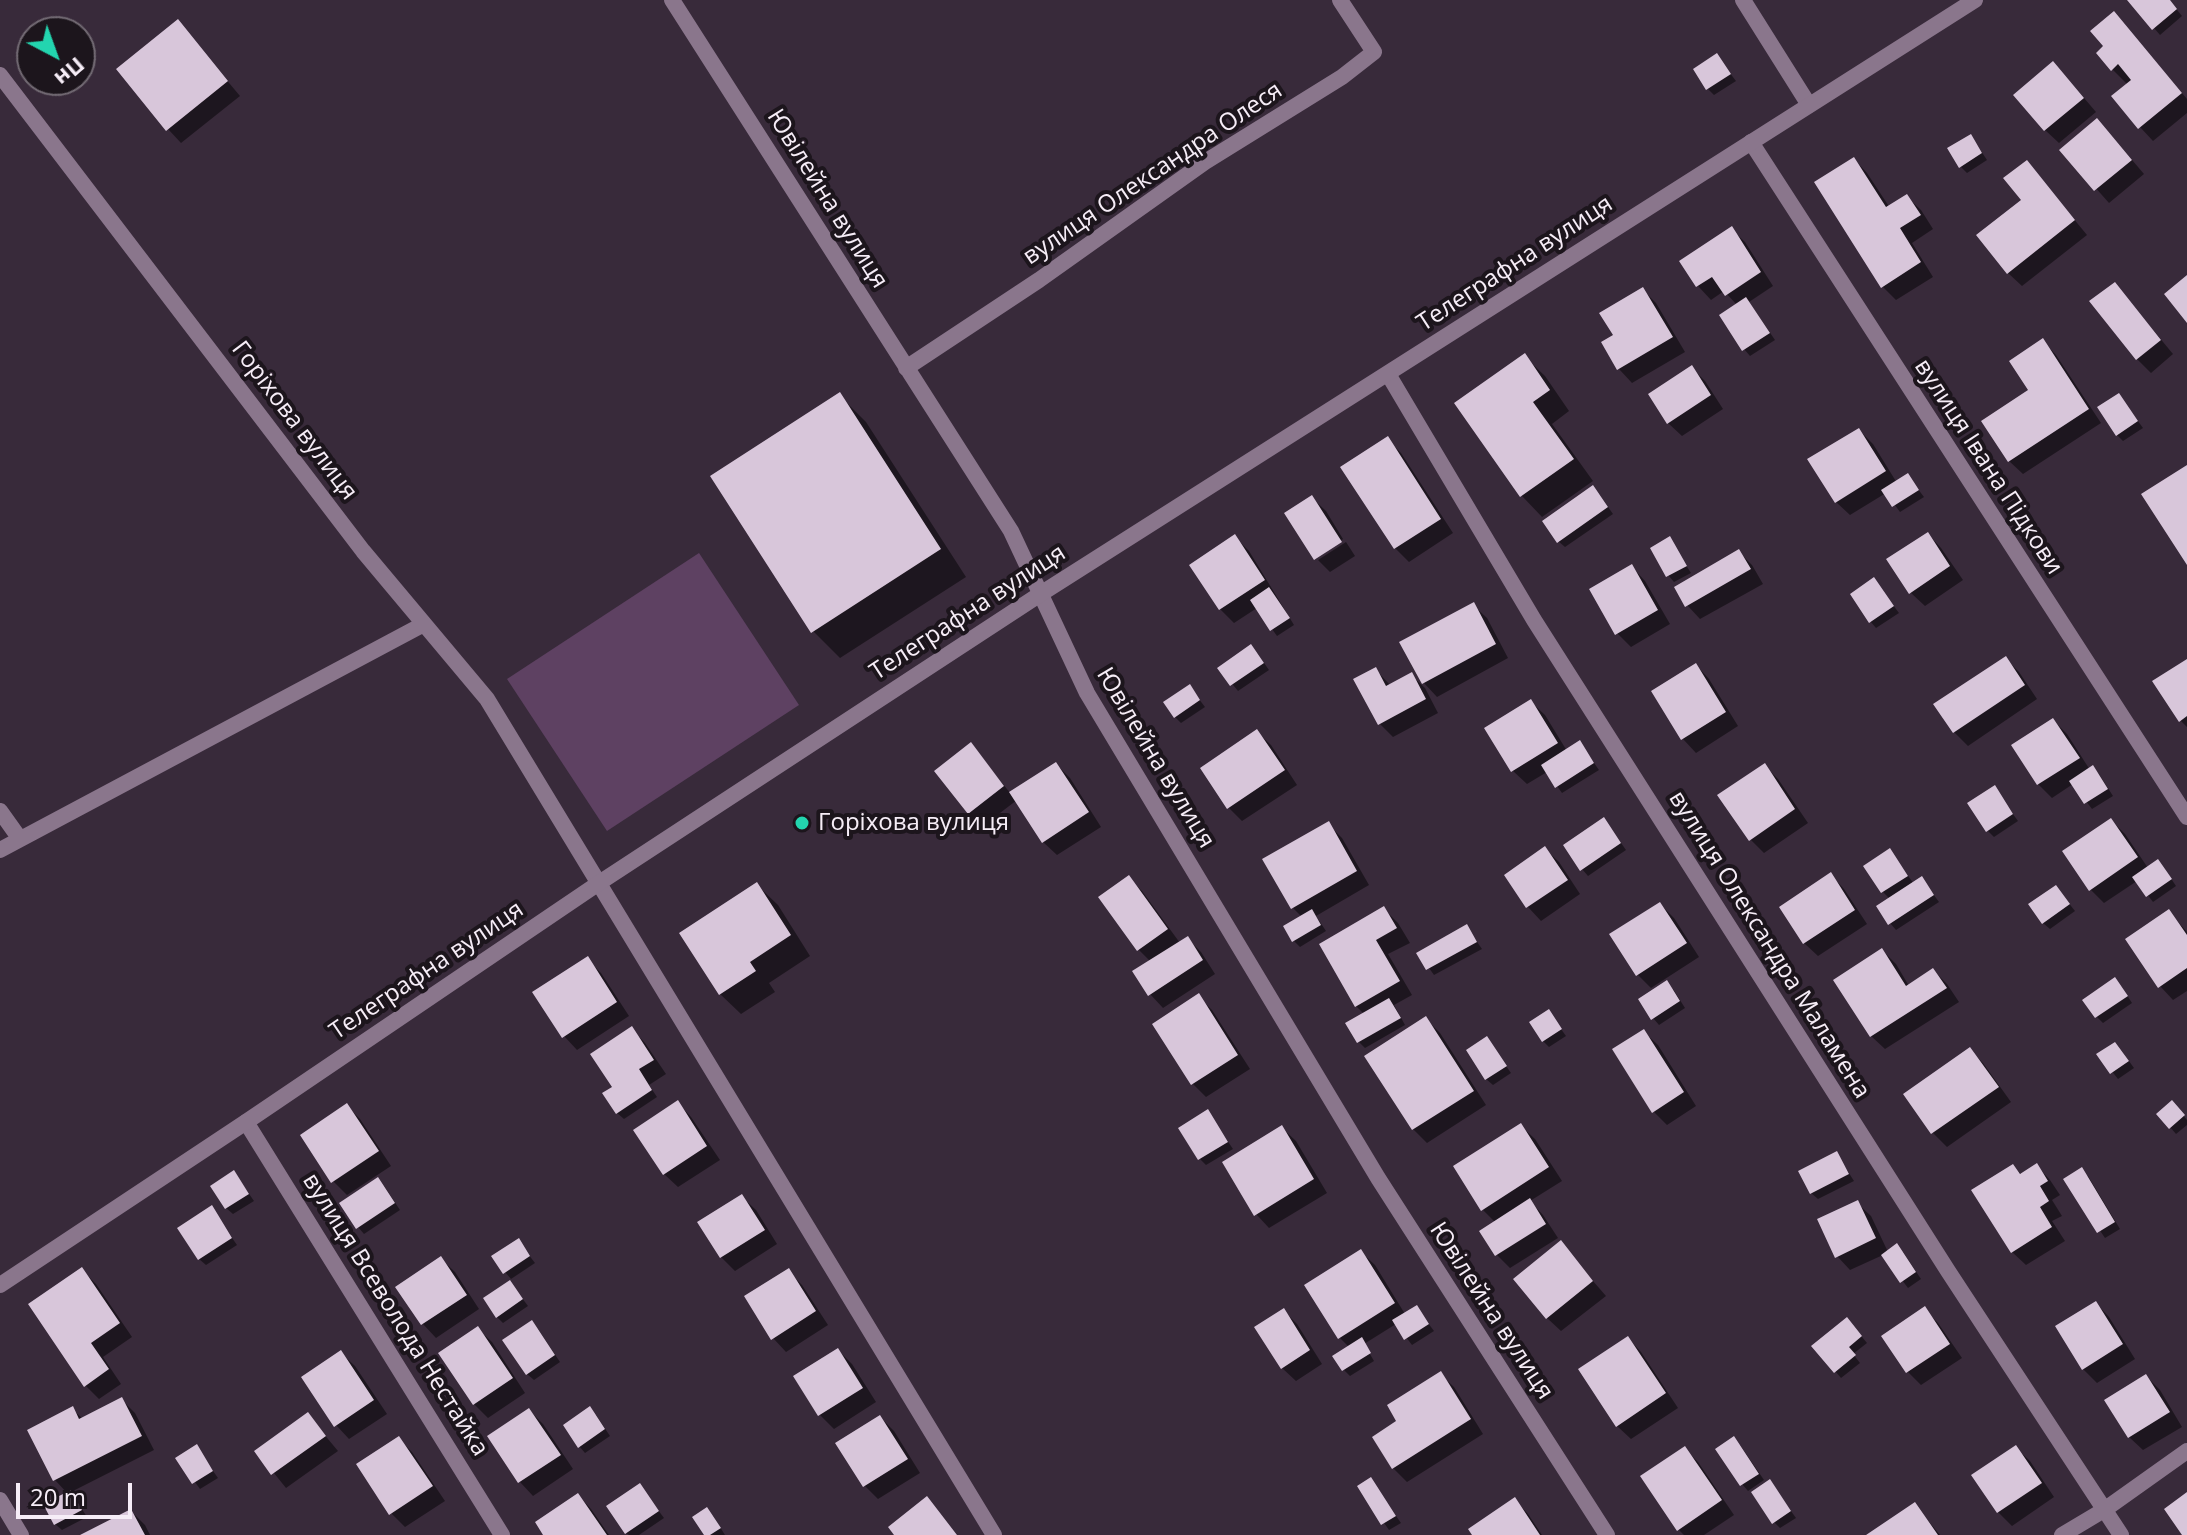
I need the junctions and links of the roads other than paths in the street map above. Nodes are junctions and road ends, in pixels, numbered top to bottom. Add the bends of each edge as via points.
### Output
1 (672, 0) edge
2 (1340, 0) edge
3 (1743, 0) edge
4 (1975, 0) edge
5 (0, 75) edge
6 (1809, 105) junction
7 (1751, 142) junction
8 (906, 368) junction
9 (1388, 374) junction
10 (1042, 593) junction
11 (424, 624) junction
12 (0, 811) edge
13 (2187, 817) edge
14 (20, 839) junction
15 (0, 850) edge
16 (599, 883) junction
17 (246, 1122) junction
18 (0, 1285) edge
19 (2187, 1451) edge
20 (0, 1500) edge
21 (2104, 1510) junction
22 (21, 1535) edge
23 (502, 1535) edge
24 (994, 1535) edge
25 (1607, 1535) edge
26 (2062, 1535) edge
27 (2121, 1535) edge

1 - 8 street, Ювілейна вулиця
2 - 8 street, вулиця Олександра Олеся via 1374,52
3 - 6 street
4 - 6 street, Телеграфна вулиця
5 - 11 street, Горіхова вулиця
6 - 7 street, Телеграфна вулиця
7 - 9 street, Телеграфна вулиця
7 - 13 street, вулиця Івана Підкови
8 - 10 street, Ювілейна вулиця via 1011,531
9 - 10 street, Телеграфна вулиця
9 - 21 street, вулиця Олександра Маламена via 1551,647
10 - 16 street, Телеграфна вулиця
10 - 25 street, Ювілейна вулиця via 1087,693 1378,1178
11 - 14 street
11 - 16 street, Горіхова вулиця via 508,729
12 - 14 street
14 - 15 street
16 - 17 street, Телеграфна вулиця
16 - 24 street, Горіхова вулиця
17 - 18 street, Телеграфна вулиця
17 - 23 street, вулиця Всеволода Нестайка
19 - 21 street
20 - 22 street
21 - 26 street
21 - 27 street, вулиця Олександра Маламена

